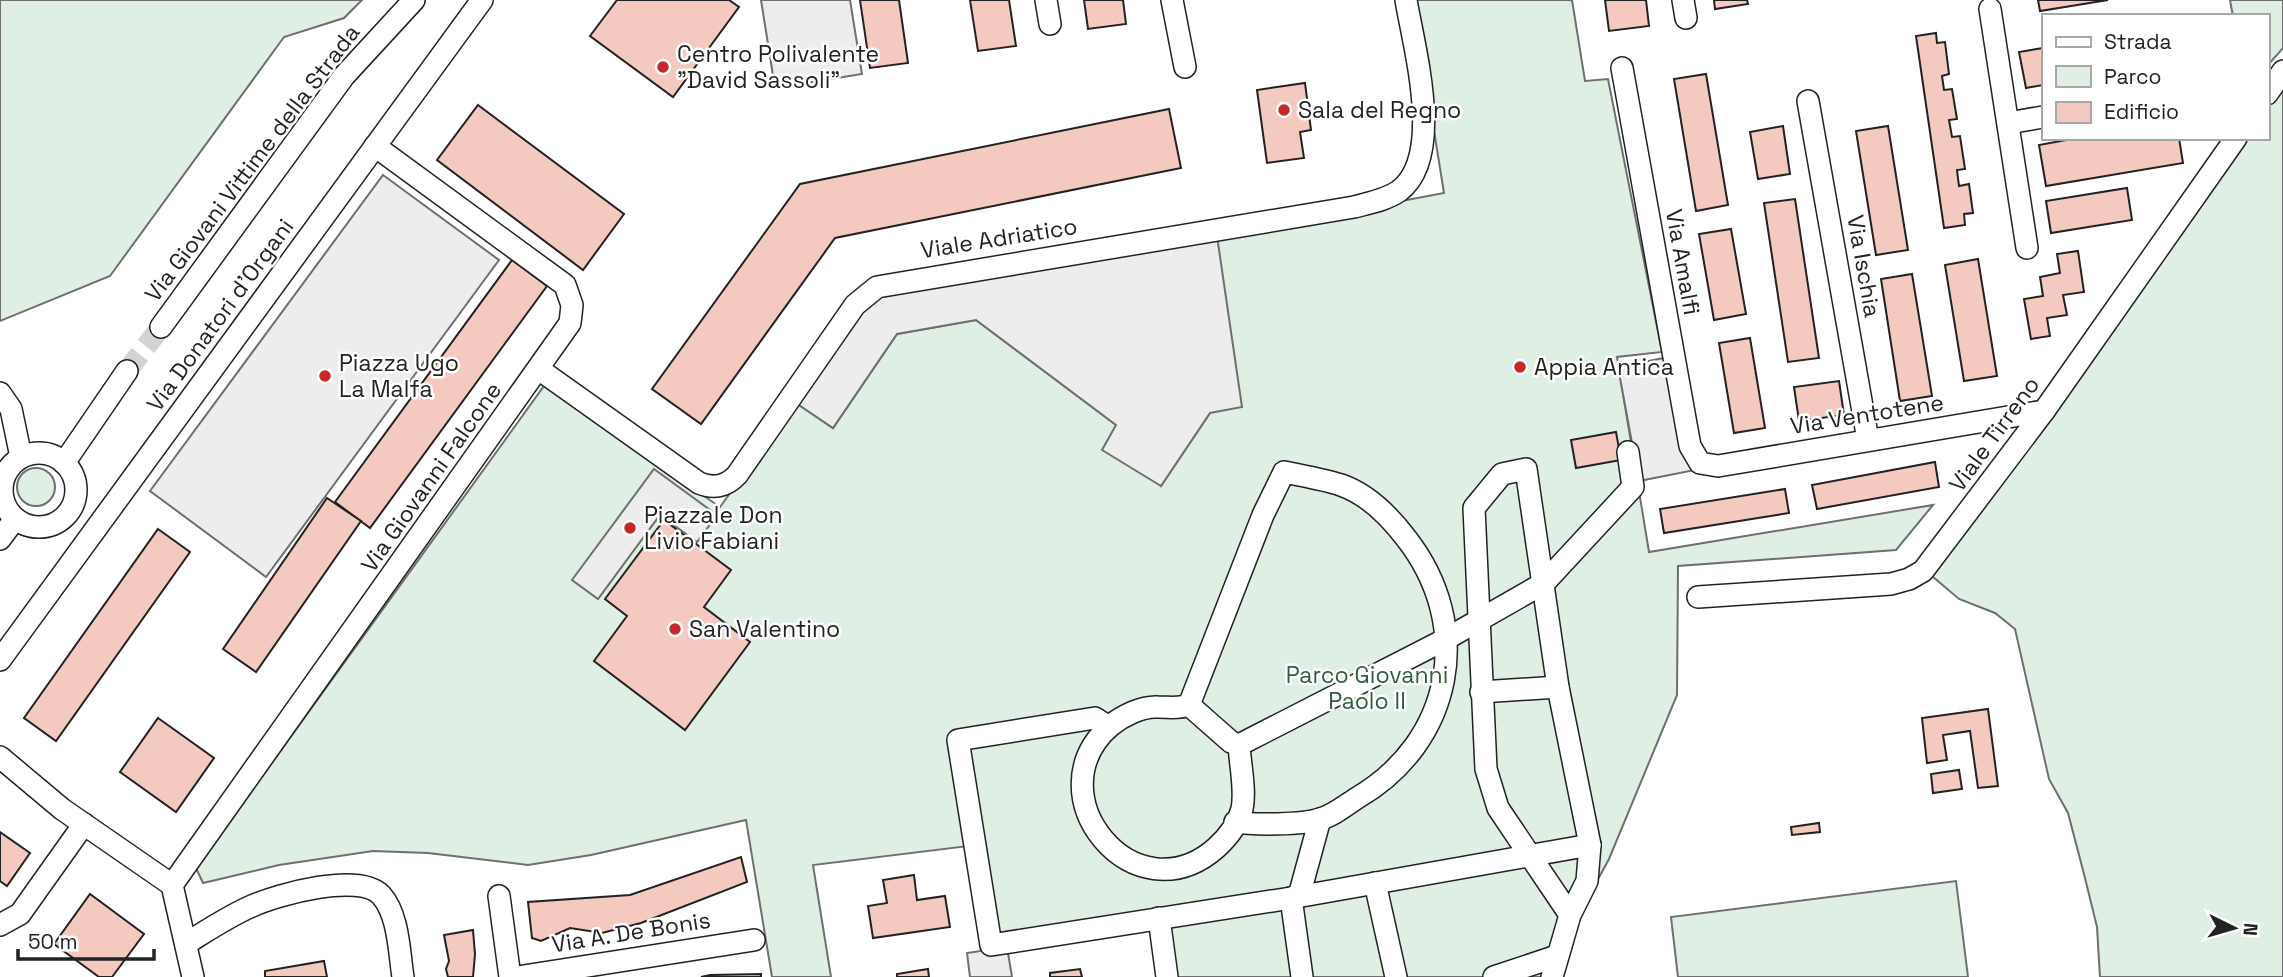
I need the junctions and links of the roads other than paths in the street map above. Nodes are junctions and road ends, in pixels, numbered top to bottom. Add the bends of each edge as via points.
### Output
1 (414, 0) edge
2 (482, 0) edge
3 (1046, 0) edge
4 (1172, 0) edge
5 (1406, 0) edge
6 (1990, 9) dead end
7 (1050, 24) dead end
8 (1185, 67) dead end
9 (1622, 68) dead end
10 (1808, 101) dead end
11 (2042, 117) edge
12 (2008, 122) junction
13 (2235, 140) edge
14 (375, 146) junction
15 (2027, 248) dead end
16 (161, 327) tunnel mouth
17 (540, 370) junction
18 (127, 371) tunnel mouth
19 (0, 393) edge
20 (2044, 411) junction
21 (1868, 440) junction
22 (1628, 452) dead end
23 (21, 457) junction
24 (64, 463) junction
25 (1700, 463) joint
26 (15, 519) junction
27 (0, 540) edge
28 (1544, 583) junction
29 (1698, 597) dead end
30 (1479, 621) junction
31 (1446, 639) junction
32 (0, 660) edge
33 (1558, 687) junction
34 (1481, 692) junction
35 (1189, 705) junction
36 (1109, 727) junction
37 (1239, 746) junction
38 (2, 761) edge
39 (1320, 820) junction
40 (1236, 822) junction
41 (84, 824) junction
42 (1590, 845) junction
43 (1532, 855) junction
44 (1375, 883) junction
45 (172, 885) junction
46 (499, 896) dead end
47 (1295, 897) junction
48 (1570, 915) junction
49 (1159, 918) junction
50 (0, 925) edge
51 (754, 940) dead end
52 (187, 943) junction
53 (1557, 956) junction
54 (193, 977) edge
55 (403, 977) edge
56 (510, 977) edge
57 (517, 977) edge
58 (1167, 977) edge
59 (1303, 977) edge
60 (1396, 977) edge
61 (1494, 977) edge
62 (1552, 977) edge

1 - 16 street, Via Giovani Vittime della Strada via 344,76
2 - 14 street, Via Donatori d'Organi
3 - 7 street
4 - 8 street
5 - 17 street, Viale Adriatico via 1424,127 1416,169 1400,190 1354,206 877,287 855,305 737,475 723,485 699,483
6 - 12 street
9 - 25 street, Via Amalfi via 1690,446
10 - 21 street, Via Ischia
11 - 12 street
12 - 15 street
13 - 20 street, Viale Tirreno
14 - 17 street, Via Giovanni Falcone via 565,285 572,305 570,323
14 - 32 street, Via Donatori d'Organi
17 - 45 street, Via Giovanni Falcone
18 - 24 street
19 - 23 street via 11,408
20 - 21 street, Via Ventotene
20 - 29 street, Viale Tirreno via 1939,552 1909,579
21 - 25 street, Via Ventotene via 1717,466
22 - 28 street via 1633,487
23 - 24 street via 42,453
23 - 26 street via 10,467 1,488 7,511
24 - 26 street via 76,485 71,510 62,520 38,528
26 - 27 street
28 - 30 street
28 - 30 street via 1526,469 1502,474 1474,508
28 - 33 street
30 - 31 street
30 - 34 street
31 - 35 street via 1440,597 1419,554 1389,516 1343,485 1284,472
31 - 37 street
31 - 39 street via 1443,692 1420,743 1377,786
33 - 34 street
33 - 42 street
34 - 43 street via 1486,769 1498,808
35 - 36 street via 1154,706 1128,714
35 - 37 street
36 - 40 street via 1088,757 1082,779 1085,810 1101,841 1126,860 1155,869 1179,868 1203,859 1229,837
36 - 49 street via 1095,718 958,740 991,945
37 - 40 street via 1242,808
38 - 41 street
39 - 40 street
39 - 47 street
41 - 45 street
41 - 50 street via 20,914
42 - 43 street
42 - 48 street via 1587,881
43 - 44 street
43 - 48 street
44 - 47 street
44 - 60 street
45 - 52 street
46 - 56 street
47 - 49 street
47 - 59 street
48 - 53 street
49 - 58 street
51 - 57 street, Via A. De Bonis
52 - 54 street
52 - 55 street via 269,899 358,884 375,891 388,905
53 - 61 street
53 - 62 street

